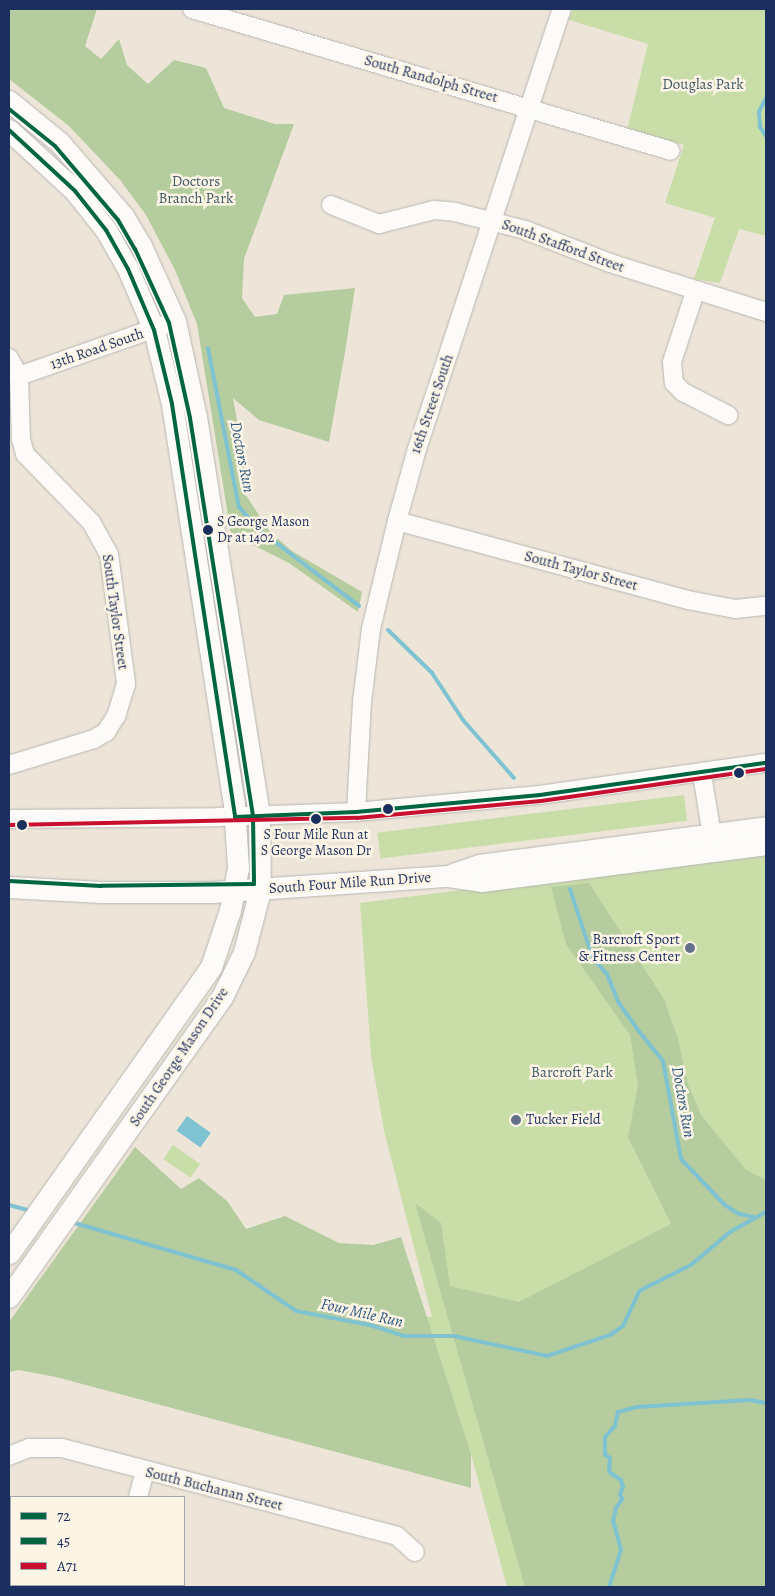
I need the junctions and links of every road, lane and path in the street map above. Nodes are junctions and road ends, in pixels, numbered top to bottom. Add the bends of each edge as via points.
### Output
1 (192, 9) edge
2 (562, 9) edge
3 (9, 101) edge
4 (530, 108) junction
5 (9, 130) edge
6 (670, 150) dead end
7 (332, 205) dead end
8 (494, 222) junction
9 (695, 292) junction
10 (766, 312) edge
11 (175, 321) junction
12 (154, 330) junction
13 (9, 358) edge
14 (18, 376) junction
15 (728, 415) dead end
16 (397, 521) junction
17 (216, 546) junction
18 (194, 549) junction
19 (766, 606) edge
20 (766, 763) edge
21 (9, 765) edge
22 (702, 774) junction
23 (356, 812) junction
24 (259, 816) junction
25 (235, 817) junction
26 (9, 819) edge
27 (766, 827) edge
28 (713, 843) junction
29 (766, 844) edge
30 (9, 887) edge
31 (260, 890) junction
32 (235, 891) junction
33 (101, 892) junction
34 (9, 899) edge
35 (9, 1253) edge
36 (9, 1297) edge
37 (9, 1456) edge
38 (145, 1471) junction
39 (138, 1496) edge
40 (416, 1552) dead end

1 - 4 street, South Randolph Street
2 - 4 street, 16th Street South
3 - 11 main road, South George Mason Drive via 59,142 123,216 145,253
4 - 6 street, South Randolph Street
4 - 8 street, 16th Street South
5 - 12 main road, South George Mason Drive via 69,185 106,230 128,270
7 - 8 street, South Stafford Street via 379,224 434,210
8 - 9 street, South Stafford Street
8 - 16 street, 16th Street South via 417,449
9 - 10 street, South Stafford Street
9 - 15 street via 672,362 674,383 683,392
11 - 12 street, 13th Road South
11 - 17 main road, South George Mason Drive via 188,368
12 - 14 street, 13th Road South
12 - 18 main road, South George Mason Drive via 172,404
13 - 14 street, South Taylor Street
14 - 21 street, South Taylor Street via 21,439 25,454 91,522 109,554 126,684 116,716 106,732
16 - 19 street, South Taylor Street via 688,600 735,609
16 - 23 street, 16th Street South via 371,629 362,702
17 - 18 main road
17 - 24 main road, South George Mason Drive
18 - 25 main road, South George Mason Drive
20 - 22 street
22 - 23 street via 540,795
22 - 28 street
23 - 24 street
24 - 25 street
24 - 31 main road, South George Mason Drive
25 - 26 street
25 - 32 main road, South George Mason Drive via 238,868
27 - 28 main road, South Four Mile Run Drive
28 - 29 main road, South Four Mile Run Drive
28 - 31 main road, South Four Mile Run Drive via 482,881 448,876
30 - 33 main road, South Four Mile Run Drive
31 - 32 main road, South Four Mile Run Drive
31 - 36 main road, South George Mason Drive via 244,952 222,997
32 - 33 main road, South Four Mile Run Drive
32 - 35 main road, South George Mason Drive via 211,967
33 - 34 main road, South Four Mile Run Drive via 58,899
37 - 38 street, South Buchanan Street via 29,1448 62,1448
38 - 39 street
38 - 40 street, South Buchanan Street via 397,1536

